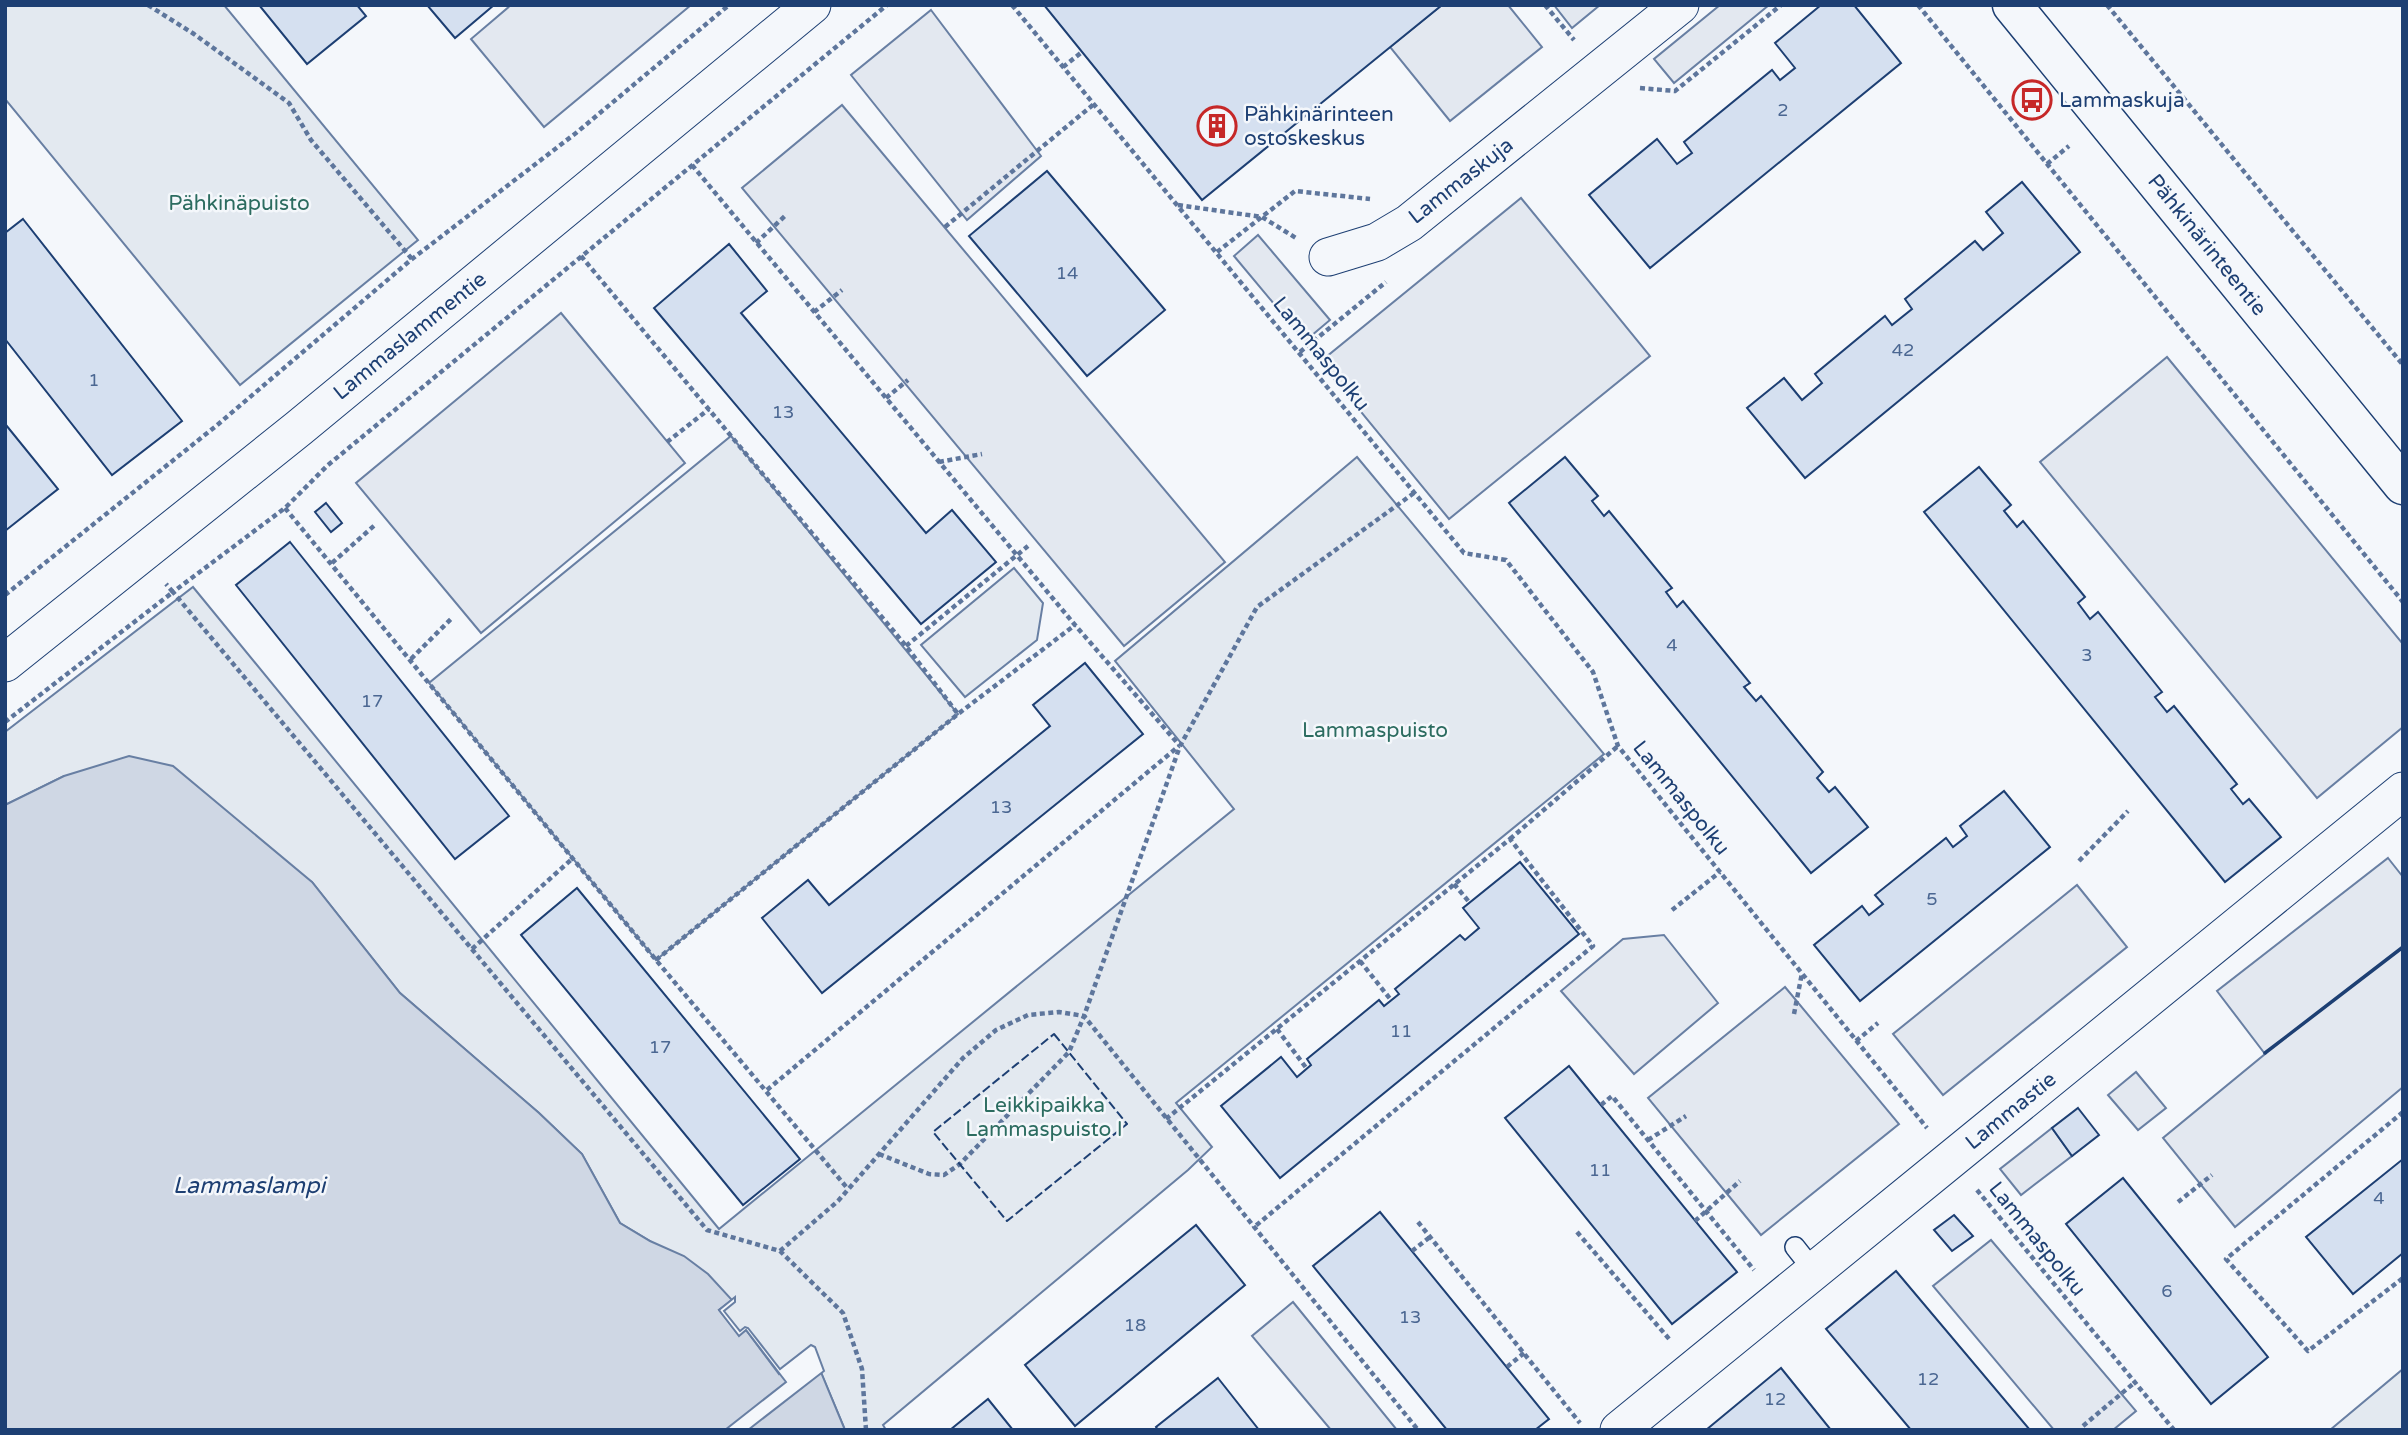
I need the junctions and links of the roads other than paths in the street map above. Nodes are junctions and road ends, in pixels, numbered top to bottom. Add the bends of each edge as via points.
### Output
1 (812, 5) edge
2 (1680, 5) edge
3 (2012, 5) edge
4 (1328, 257) dead end
5 (2403, 485) edge
6 (5, 663) edge
7 (2403, 791) edge
8 (1619, 1430) edge

1 - 6 street, Lammaslammentie via 320,411
2 - 4 street, Lammaskuja via 1409,223 1377,242
3 - 5 street, Pähkinärinteentie
7 - 8 street, Lammastie via 1952,1159 1805,1259

